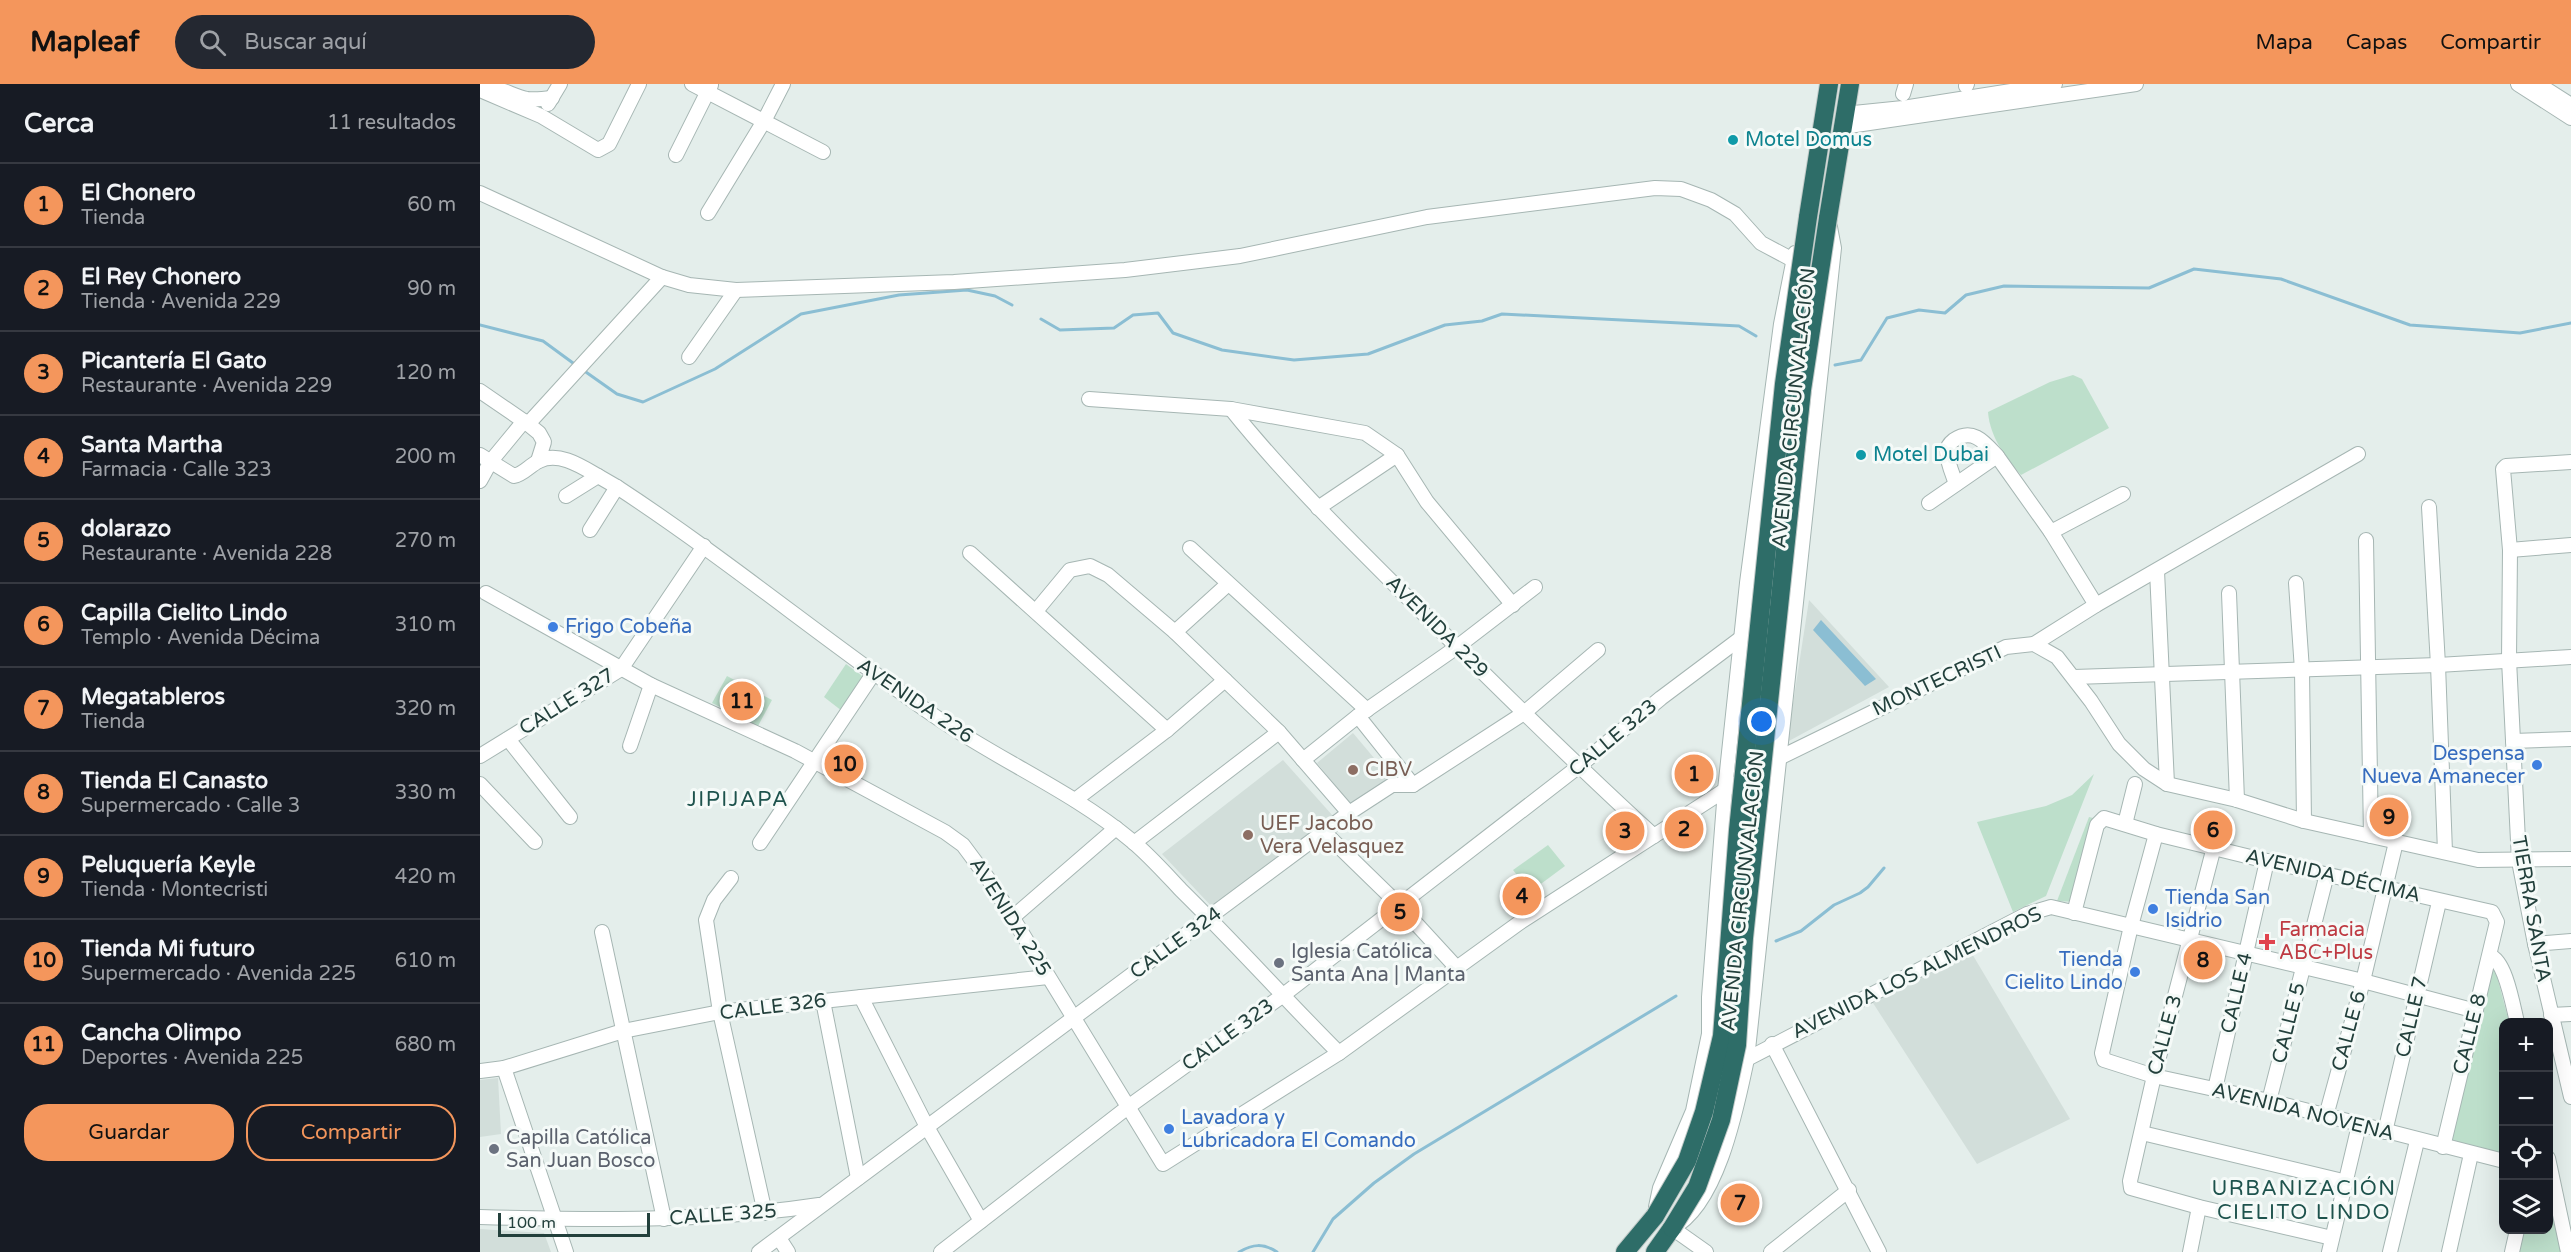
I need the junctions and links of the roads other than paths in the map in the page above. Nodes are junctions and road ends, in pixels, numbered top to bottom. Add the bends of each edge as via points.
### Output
1 (560, 84) edge
2 (639, 84) edge
3 (693, 84) edge
4 (783, 84) edge
5 (1829, 84) edge
6 (1850, 84) edge
7 (2055, 84) edge
8 (2136, 84) edge
9 (2518, 84) edge
10 (2538, 84) edge
11 (2110, 86) edge
12 (710, 88) edge
13 (2078, 89) edge
14 (480, 90) edge
15 (552, 98) junction
16 (2571, 105) edge
17 (541, 116) junction
18 (2571, 118) edge
19 (764, 121) junction
20 (1843, 121) junction
21 (823, 152) dead end
22 (676, 155) dead end
23 (480, 193) edge
24 (708, 213) dead end
25 (1808, 217) junction
26 (1828, 218) junction
27 (1793, 260) junction
28 (662, 277) junction
29 (736, 290) junction
30 (689, 357) dead end
31 (480, 391) edge
32 (1089, 399) dead end
33 (1231, 409) junction
34 (526, 423) junction
35 (2358, 454) dead end
36 (1397, 456) junction
37 (1997, 456) junction
38 (485, 458) edge
39 (538, 461) junction
40 (2571, 462) edge
41 (598, 476) junction
42 (480, 481) edge
43 (1956, 484) junction
44 (617, 487) junction
45 (2123, 494) dead end
46 (566, 496) dead end
47 (1929, 503) dead end
48 (2428, 507) dead end
49 (1318, 508) junction
50 (590, 530) dead end
51 (2052, 532) junction
52 (2366, 540) dead end
53 (2571, 545) edge
54 (704, 546) junction
55 (1190, 548) dead end
56 (2510, 550) junction
57 (970, 554) dead end
58 (2157, 571) junction
59 (2296, 583) dead end
60 (1228, 584) junction
61 (1535, 587) dead end
62 (486, 593) dead end
63 (2229, 593) dead end
64 (1513, 605) junction
65 (2096, 605) junction
66 (1036, 611) junction
67 (1175, 632) junction
68 (1741, 638) junction
69 (2034, 644) junction
70 (1457, 647) junction
71 (1598, 650) dead end
72 (2571, 657) edge
73 (2509, 660) junction
74 (2438, 665) junction
75 (2367, 668) junction
76 (621, 669) junction
77 (2302, 670) junction
78 (2231, 672) junction
79 (873, 674) junction
80 (2164, 676) junction
81 (2074, 677) junction
82 (1226, 680) junction
83 (651, 686) junction
84 (1362, 713) junction
85 (1524, 713) junction
86 (1167, 730) junction
87 (1279, 732) junction
88 (508, 739) junction
89 (2571, 739) edge
90 (2513, 741) junction
91 (630, 746) dead end
92 (480, 756) edge
93 (1779, 758) junction
94 (1303, 760) junction
95 (813, 761) junction
96 (1578, 767) junction
97 (480, 784) edge
98 (2135, 784) dead end
99 (2166, 784) junction
100 (1413, 785) junction
101 (1725, 790) junction
102 (1075, 800) junction
103 (2237, 800) junction
104 (1349, 813) junction
105 (570, 817) dead end
106 (2304, 821) junction
107 (2125, 824) junction
108 (1116, 828) junction
109 (1325, 833) junction
110 (2156, 834) junction
111 (1654, 836) junction
112 (2371, 836) junction
113 (535, 842) dead end
114 (2396, 842) junction
115 (760, 843) dead end
116 (1134, 843) junction
117 (2214, 848) junction
118 (2445, 852) junction
119 (2571, 859) edge
120 (2267, 861) junction
121 (2519, 861) junction
122 (2327, 874) junction
123 (731, 878) dead end
124 (2385, 887) junction
125 (2439, 902) junction
126 (1399, 905) junction
127 (2074, 913) junction
128 (1012, 918) junction
129 (1210, 918) junction
130 (2498, 922) joint
131 (2131, 926) junction
132 (602, 932) dead end
133 (2191, 940) junction
134 (2571, 941) edge
135 (2535, 944) junction
136 (2246, 953) junction
137 (2490, 956) junction
138 (1456, 967) junction
139 (2303, 967) junction
140 (1048, 977) junction
141 (2362, 981) junction
142 (2418, 994) junction
143 (1282, 996) junction
144 (861, 998) junction
145 (824, 1001) junction
146 (2476, 1011) junction
147 (720, 1012) junction
148 (2571, 1014) edge
149 (2551, 1015) junction
150 (2516, 1018) edge
151 (1073, 1019) junction
152 (624, 1031) junction
153 (1772, 1044) junction
154 (1339, 1053) junction
155 (1747, 1059) junction
156 (504, 1068) junction
157 (480, 1071) edge
158 (2154, 1076) junction
159 (2215, 1089) junction
160 (2571, 1095) edge
161 (2269, 1101) junction
162 (1128, 1107) junction
163 (2326, 1116) junction
164 (2359, 1125) junction
165 (927, 1127) junction
166 (2142, 1132) junction
167 (2385, 1132) junction
168 (2417, 1141) junction
169 (2443, 1147) junction
170 (2471, 1154) junction
171 (2499, 1160) edge
172 (1163, 1164) joint
173 (858, 1178) junction
174 (2553, 1180) edge
175 (2347, 1182) junction
176 (1849, 1190) junction
177 (821, 1205) junction
178 (2199, 1207) junction
179 (765, 1214) junction
180 (1655, 1216) junction
181 (480, 1217) edge
182 (555, 1219) junction
183 (664, 1219) junction
184 (981, 1221) junction
185 (1672, 1228) junction
186 (2516, 1234) edge
187 (779, 1238) junction
188 (2330, 1245) edge
189 (566, 1252) edge
190 (759, 1252) edge
191 (788, 1252) edge
192 (941, 1252) edge
193 (1625, 1252) edge
194 (1655, 1252) edge
195 (1706, 1252) edge
196 (1771, 1252) edge
197 (1879, 1252) edge
198 (2190, 1252) edge
199 (2390, 1252) edge
200 (2449, 1252) edge
201 (2512, 1252) edge
202 (2568, 1252) edge

1 - 15 street
2 - 17 street via 605,148 598,150
3 - 12 street
4 - 19 street
5 - 25 highway, AVENIDA CIRCUNVALACIÓN
6 - 20 highway, AVENIDA CIRCUNVALACIÓN
7 - 20 street
8 - 11 street
9 - 18 street
10 - 16 street
11 - 13 street
12 - 19 street
12 - 22 street
13 - 20 street
14 - 15 street via 496,86 525,99
14 - 17 street
15 - 17 street
19 - 21 street
19 - 24 street
20 - 26 highway, AVENIDA CIRCUNVALACIÓN
23 - 28 street
25 - 27 street, AVENIDA CIRCUNVALACIÓN
25 - 180 highway, AVENIDA CIRCUNVALACIÓN, bridge via 1784,384 1738,830 1722,1036 1704,1112 1687,1161
26 - 93 street, AVENIDA CIRCUNVALACIÓN via 1834,248
26 - 185 highway, AVENIDA CIRCUNVALACIÓN, bridge via 1801,402 1745,927 1737,1045 1721,1120 1697,1187
27 - 29 street via 1761,243 1735,214 1711,200 1681,189 1655,188 1427,217 1240,256 1125,270 954,282
27 - 68 street, AVENIDA CIRCUNVALACIÓN via 1764,445
28 - 29 street via 689,285
28 - 34 street
29 - 30 street
31 - 34 street
32 - 33 street
33 - 36 street via 1365,433
33 - 49 street, AVENIDA 229
34 - 38 street
34 - 39 street via 544,441
35 - 58 street
36 - 49 street
36 - 64 street via 1433,510
37 - 43 street
37 - 43 street via 1980,438 1956,438 1947,452
37 - 51 street
38 - 39 street via 514,476
38 - 42 street
39 - 41 street, AVENIDA 226 via 566,460
40 - 56 street, TIERRA SANTA via 2504,467
41 - 44 street, AVENIDA 226
41 - 46 street
43 - 47 street
44 - 50 street
44 - 54 street, AVENIDA 226
45 - 51 street
48 - 74 street
49 - 70 street, AVENIDA 229
51 - 65 street
52 - 75 street
53 - 56 street
54 - 76 street, CALLE 327
54 - 79 street, AVENIDA 226
55 - 60 street
56 - 73 street, TIERRA SANTA
57 - 66 street
58 - 65 street
58 - 80 street
59 - 77 street
60 - 67 street
60 - 84 street via 1280,628
61 - 64 street
62 - 76 street, AVENIDA 225
63 - 78 street
64 - 70 street
65 - 69 street
66 - 67 street via 1070,570 1090,566 1108,575
66 - 86 street
67 - 82 street
68 - 96 street, CALLE 323
68 - 101 street, AVENIDA CIRCUNVALACIÓN
69 - 81 street via 2056,657
69 - 93 street, MONTECRISTI via 2006,647 1972,662
70 - 84 street
70 - 85 street, AVENIDA 229
71 - 85 street, CALLE 324
72 - 73 street
73 - 74 street
73 - 90 street, TIERRA SANTA
74 - 75 street
74 - 118 street
75 - 77 street
75 - 112 street
76 - 83 street, AVENIDA 225
76 - 88 street, CALLE 327
77 - 78 street
77 - 106 street
78 - 80 street
78 - 103 street
79 - 95 street
79 - 102 street, AVENIDA 226 via 953,729
80 - 81 street
80 - 99 street
81 - 99 street via 2119,744 2144,770
82 - 86 street
82 - 87 street
83 - 91 street
83 - 95 street, AVENIDA 225
84 - 94 street
84 - 100 street
85 - 96 street, AVENIDA 229
85 - 100 street, CALLE 324
86 - 102 street
87 - 94 street
87 - 116 street
88 - 92 street, CALLE 327
88 - 105 street
89 - 90 street
90 - 121 street, TIERRA SANTA
93 - 101 street, MONTECRISTI
93 - 155 street, AVENIDA CIRCUNVALACIÓN
94 - 104 street
95 - 115 street
95 - 128 street, AVENIDA 225 via 963,845
96 - 111 street, AVENIDA 229
96 - 126 street, CALLE 323
97 - 113 street
98 - 107 street
99 - 103 street
100 - 104 street, CALLE 324 via 1392,785
101 - 111 street, MONTECRISTI
101 - 180 street, AVENIDA CIRCUNVALACIÓN via 1709,1034 1693,1110 1660,1188
102 - 108 street, AVENIDA 226
103 - 106 street
104 - 109 street, CALLE 324
106 - 112 street
107 - 110 street, AVENIDA DÉCIMA
107 - 127 street, AVENIDA DÉCIMA via 2104,818 2097,825
108 - 116 street, AVENIDA 226
108 - 128 street
109 - 126 street
109 - 129 street, CALLE 324
110 - 117 street, AVENIDA DÉCIMA
110 - 131 street
111 - 138 street, MONTECRISTI
112 - 114 street
114 - 118 street
114 - 124 street, CALLE 6
116 - 129 street, AVENIDA 226
117 - 120 street, AVENIDA DÉCIMA
117 - 133 street, CALLE 3
118 - 121 street via 2478,860
119 - 121 street
120 - 122 street, AVENIDA DÉCIMA
120 - 136 street, CALLE 4
121 - 135 street, TIERRA SANTA
122 - 124 street, AVENIDA DÉCIMA
122 - 139 street, CALLE 5
123 - 147 street via 714,900 706,920
124 - 125 street, AVENIDA DÉCIMA
124 - 141 street, CALLE 6
125 - 130 street, AVENIDA DÉCIMA via 2492,912
125 - 142 street, CALLE 7
126 - 138 street
126 - 143 street, CALLE 323
127 - 131 street, AVENIDA LOS ALMENDROS
127 - 153 street, AVENIDA LOS ALMENDROS via 2051,907 2027,915
128 - 140 street, AVENIDA 225
129 - 143 street, AVENIDA 226
129 - 151 street, CALLE 324
130 - 137 street, CALLE 8
131 - 133 street, AVENIDA LOS ALMENDROS
131 - 158 street, AVENIDA NOVENA via 2102,1053 2104,1060
132 - 152 street
133 - 136 street, AVENIDA LOS ALMENDROS
133 - 158 street, CALLE 3
134 - 135 street
135 - 149 street, TIERRA SANTA
136 - 139 street, AVENIDA LOS ALMENDROS
136 - 159 street, CALLE 4
137 - 146 street, CALLE 8
137 - 150 street via 2501,966
138 - 154 street, MONTECRISTI
139 - 141 street, AVENIDA LOS ALMENDROS
139 - 161 street, CALLE 5
140 - 144 street, CALLE 326
140 - 151 street, AVENIDA 225
141 - 142 street, AVENIDA LOS ALMENDROS
141 - 163 street, CALLE 6
142 - 146 street, AVENIDA LOS ALMENDROS
142 - 167 street, CALLE 7
143 - 154 street, AVENIDA 226
143 - 162 street, CALLE 323
144 - 145 street, CALLE 326
144 - 165 street
145 - 147 street, CALLE 326
145 - 173 street
146 - 169 street, CALLE 8
147 - 152 street, CALLE 326
147 - 179 street
148 - 149 street
149 - 160 street, TIERRA SANTA
151 - 162 street, AVENIDA 225
151 - 165 street, CALLE 324
152 - 156 street, CALLE 326
152 - 183 street
153 - 155 street, AVENIDA LOS ALMENDROS
153 - 176 street
154 - 172 street, MONTECRISTI
155 - 185 street, AVENIDA CIRCUNVALACIÓN via 1717,1168 1695,1209 1684,1222
156 - 157 street
156 - 182 street
158 - 159 street, AVENIDA NOVENA
158 - 166 street, CALLE 3
159 - 161 street, AVENIDA NOVENA
161 - 163 street, AVENIDA NOVENA
162 - 172 street, AVENIDA 225
162 - 184 street, CALLE 323
163 - 164 street, AVENIDA NOVENA
164 - 167 street, AVENIDA NOVENA
164 - 175 street
165 - 173 street, CALLE 324
165 - 184 street
166 - 175 street
166 - 178 street, CALLE 3 via 2131,1188
167 - 168 street, AVENIDA NOVENA
168 - 169 street, AVENIDA NOVENA
168 - 199 street
169 - 170 street, AVENIDA NOVENA
170 - 171 street, AVENIDA NOVENA
170 - 200 street
173 - 177 street, CALLE 324
174 - 202 street
175 - 188 street
176 - 196 street
176 - 197 street
177 - 179 street, CALLE 325
177 - 187 street, CALLE 324
178 - 188 street
178 - 198 street
179 - 183 street, CALLE 325
180 - 193 highway, AVENIDA CIRCUNVALACIÓN
181 - 182 street, CALLE 325
182 - 183 street, CALLE 325
182 - 189 street
184 - 192 street, CALLE 323
185 - 194 highway, AVENIDA CIRCUNVALACIÓN
185 - 195 street
186 - 201 street
187 - 190 street, CALLE 324
187 - 191 street

